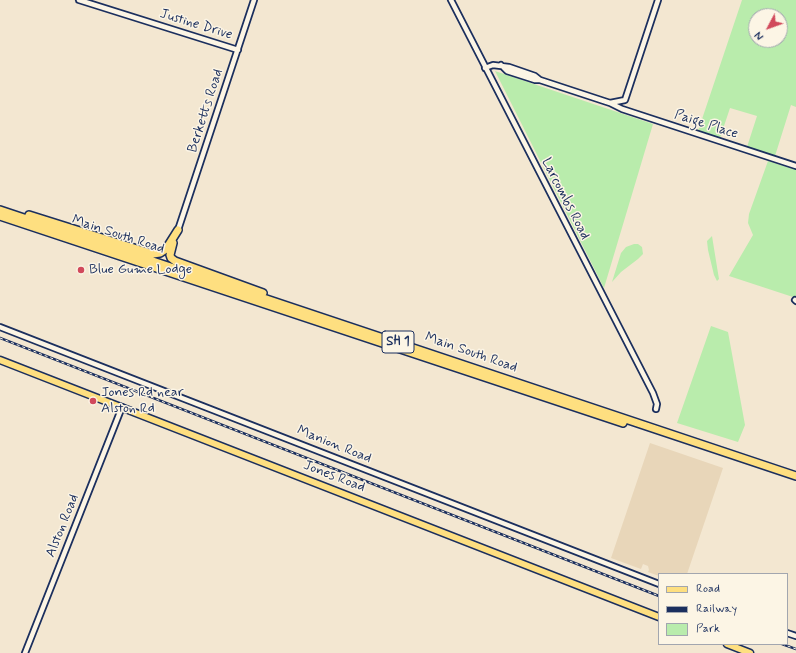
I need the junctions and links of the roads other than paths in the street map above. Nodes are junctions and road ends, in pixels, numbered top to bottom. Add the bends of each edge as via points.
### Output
1 (79, 0) edge
2 (254, 0) edge
3 (451, 0) edge
4 (658, 0) edge
5 (238, 50) junction
6 (485, 68) junction
7 (625, 100) junction
8 (610, 102) junction
9 (622, 109) junction
10 (796, 166) edge
11 (0, 209) edge
12 (0, 216) edge
13 (178, 230) junction
14 (314, 314) junction
15 (0, 327) edge
16 (0, 360) edge
17 (122, 407) junction
18 (656, 409) dead end
19 (796, 476) edge
20 (796, 481) edge
21 (658, 584) edge
22 (658, 617) edge
23 (730, 645) edge
24 (25, 653) edge
25 (750, 653) edge

1 - 5 street, Justine Drive
2 - 5 street, Berketts Road
3 - 6 street, Larcombs Road
4 - 7 street
5 - 13 street, Berketts Road
6 - 8 street, Paige Place via 501,65 507,71
6 - 18 street, Larcombs Road via 650,389 657,404
7 - 8 street, Paige Place
7 - 9 street
8 - 9 street, Paige Place
9 - 10 street, Paige Place
11 - 13 highway via 52,221 153,254 166,249
11 - 14 highway, Main South Road / SH 1
12 - 20 highway, Main South Road / SH 1
13 - 14 highway via 170,255 175,261 278,298
14 - 19 highway, Main South Road / SH 1
15 - 21 street, Manion Road
16 - 17 main road, Jones Road
17 - 22 main road, Jones Road
17 - 24 street, Alston Road
23 - 25 main road

